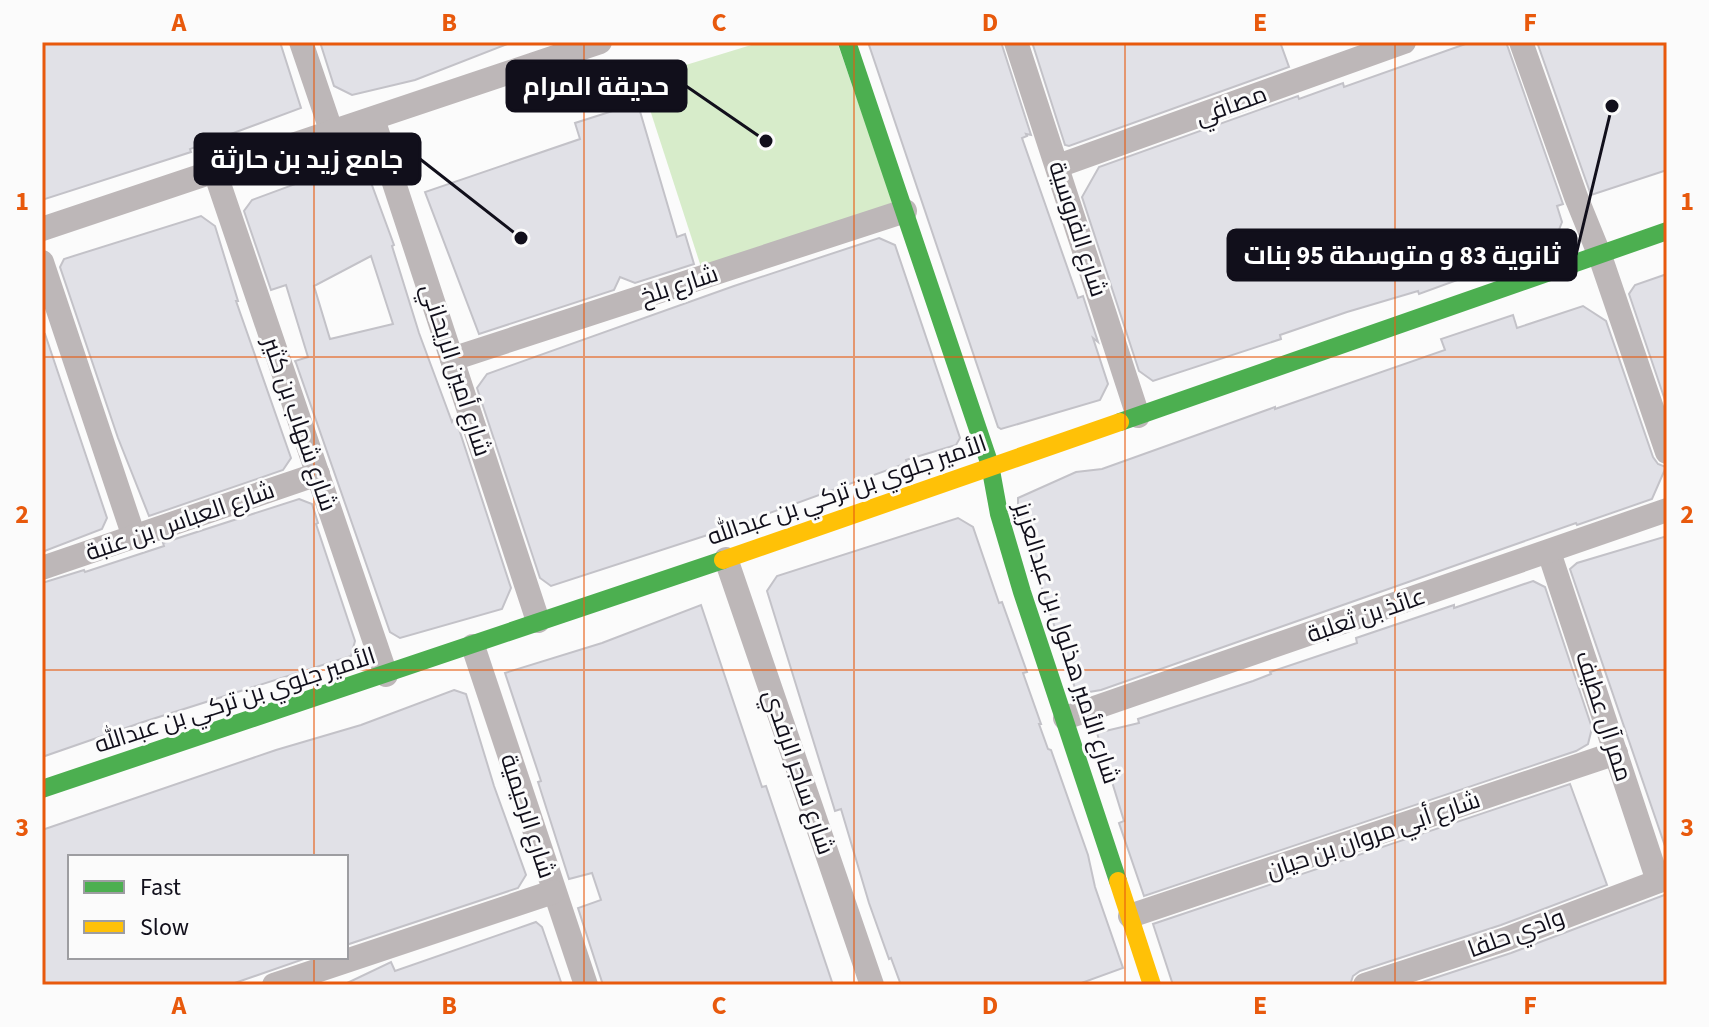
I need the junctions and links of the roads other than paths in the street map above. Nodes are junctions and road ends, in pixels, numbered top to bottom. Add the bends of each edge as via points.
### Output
1 (301, 42) edge
2 (598, 42) edge
3 (847, 42) edge
4 (1016, 42) edge
5 (1404, 42) edge
6 (1521, 42) edge
7 (373, 119) junction
8 (332, 133) junction
9 (1058, 166) junction
10 (215, 172) junction
11 (905, 211) junction
12 (42, 229) edge
13 (1667, 231) edge
14 (1600, 256) junction
15 (42, 262) edge
16 (452, 359) junction
17 (1138, 416) junction
18 (1667, 452) edge
19 (990, 465) junction
20 (318, 474) junction
21 (1667, 510) edge
22 (134, 537) junction
23 (1549, 552) junction
24 (726, 559) junction
25 (42, 568) edge
26 (538, 621) junction
27 (473, 646) junction
28 (386, 675) junction
29 (1065, 718) junction
30 (1616, 753) junction
31 (42, 789) edge
32 (1662, 880) edge
33 (553, 892) junction
34 (1130, 916) junction
35 (274, 985) edge
36 (586, 985) edge
37 (872, 985) edge
38 (1152, 985) edge
39 (1365, 985) edge

1 - 8 street
2 - 7 street
3 - 11 street, شارع الأمير هذلول بن عبدالعزيز
4 - 9 street, شارع الفروسية
5 - 9 street, مصافي
6 - 14 street
7 - 8 street
7 - 16 street, شارع أمين الريحاني
8 - 10 street
9 - 17 street, شارع الفروسية
10 - 12 street
10 - 20 street, شارع شهاب بن كثير
11 - 16 street, شارع بلخ
11 - 19 street, شارع الأمير هذلول بن عبدالعزيز
13 - 14 street, الأمير جلوي بن تركي بن عبدالله
14 - 17 street, الأمير جلوي بن تركي بن عبدالله
14 - 18 street
15 - 22 street
16 - 26 street, شارع أمين الريحاني
17 - 19 street, الأمير جلوي بن تركي بن عبدالله
19 - 24 street, الأمير جلوي بن تركي بن عبدالله
19 - 29 street, شارع الأمير هذلول بن عبدالعزيز via 1022,592
20 - 22 street, شارع العباس بن عتبة
20 - 28 street, شارع شهاب بن كثير
21 - 23 street, عائذ بن ثعلبة
22 - 25 street, شارع العباس بن عتبة
23 - 29 street, عائذ بن ثعلبة
23 - 30 street, ممر آل عطيف
24 - 26 street, الأمير جلوي بن تركي بن عبدالله
24 - 37 street, شارع ساجر الرفدي
26 - 27 street, الأمير جلوي بن تركي بن عبدالله
27 - 28 street, الأمير جلوي بن تركي بن عبدالله
27 - 33 street, شارع الرحيمية
28 - 31 street, الأمير جلوي بن تركي بن عبدالله
29 - 34 street, شارع الأمير هذلول بن عبدالعزيز
30 - 32 street, ممر آل عطيف
30 - 34 street, شارع أبي مروان بن حيان
32 - 39 street, وادي حلفا
33 - 35 street
33 - 36 street, شارع الرحيمية
34 - 38 street, شارع الأمير هذلول بن عبدالعزيز

